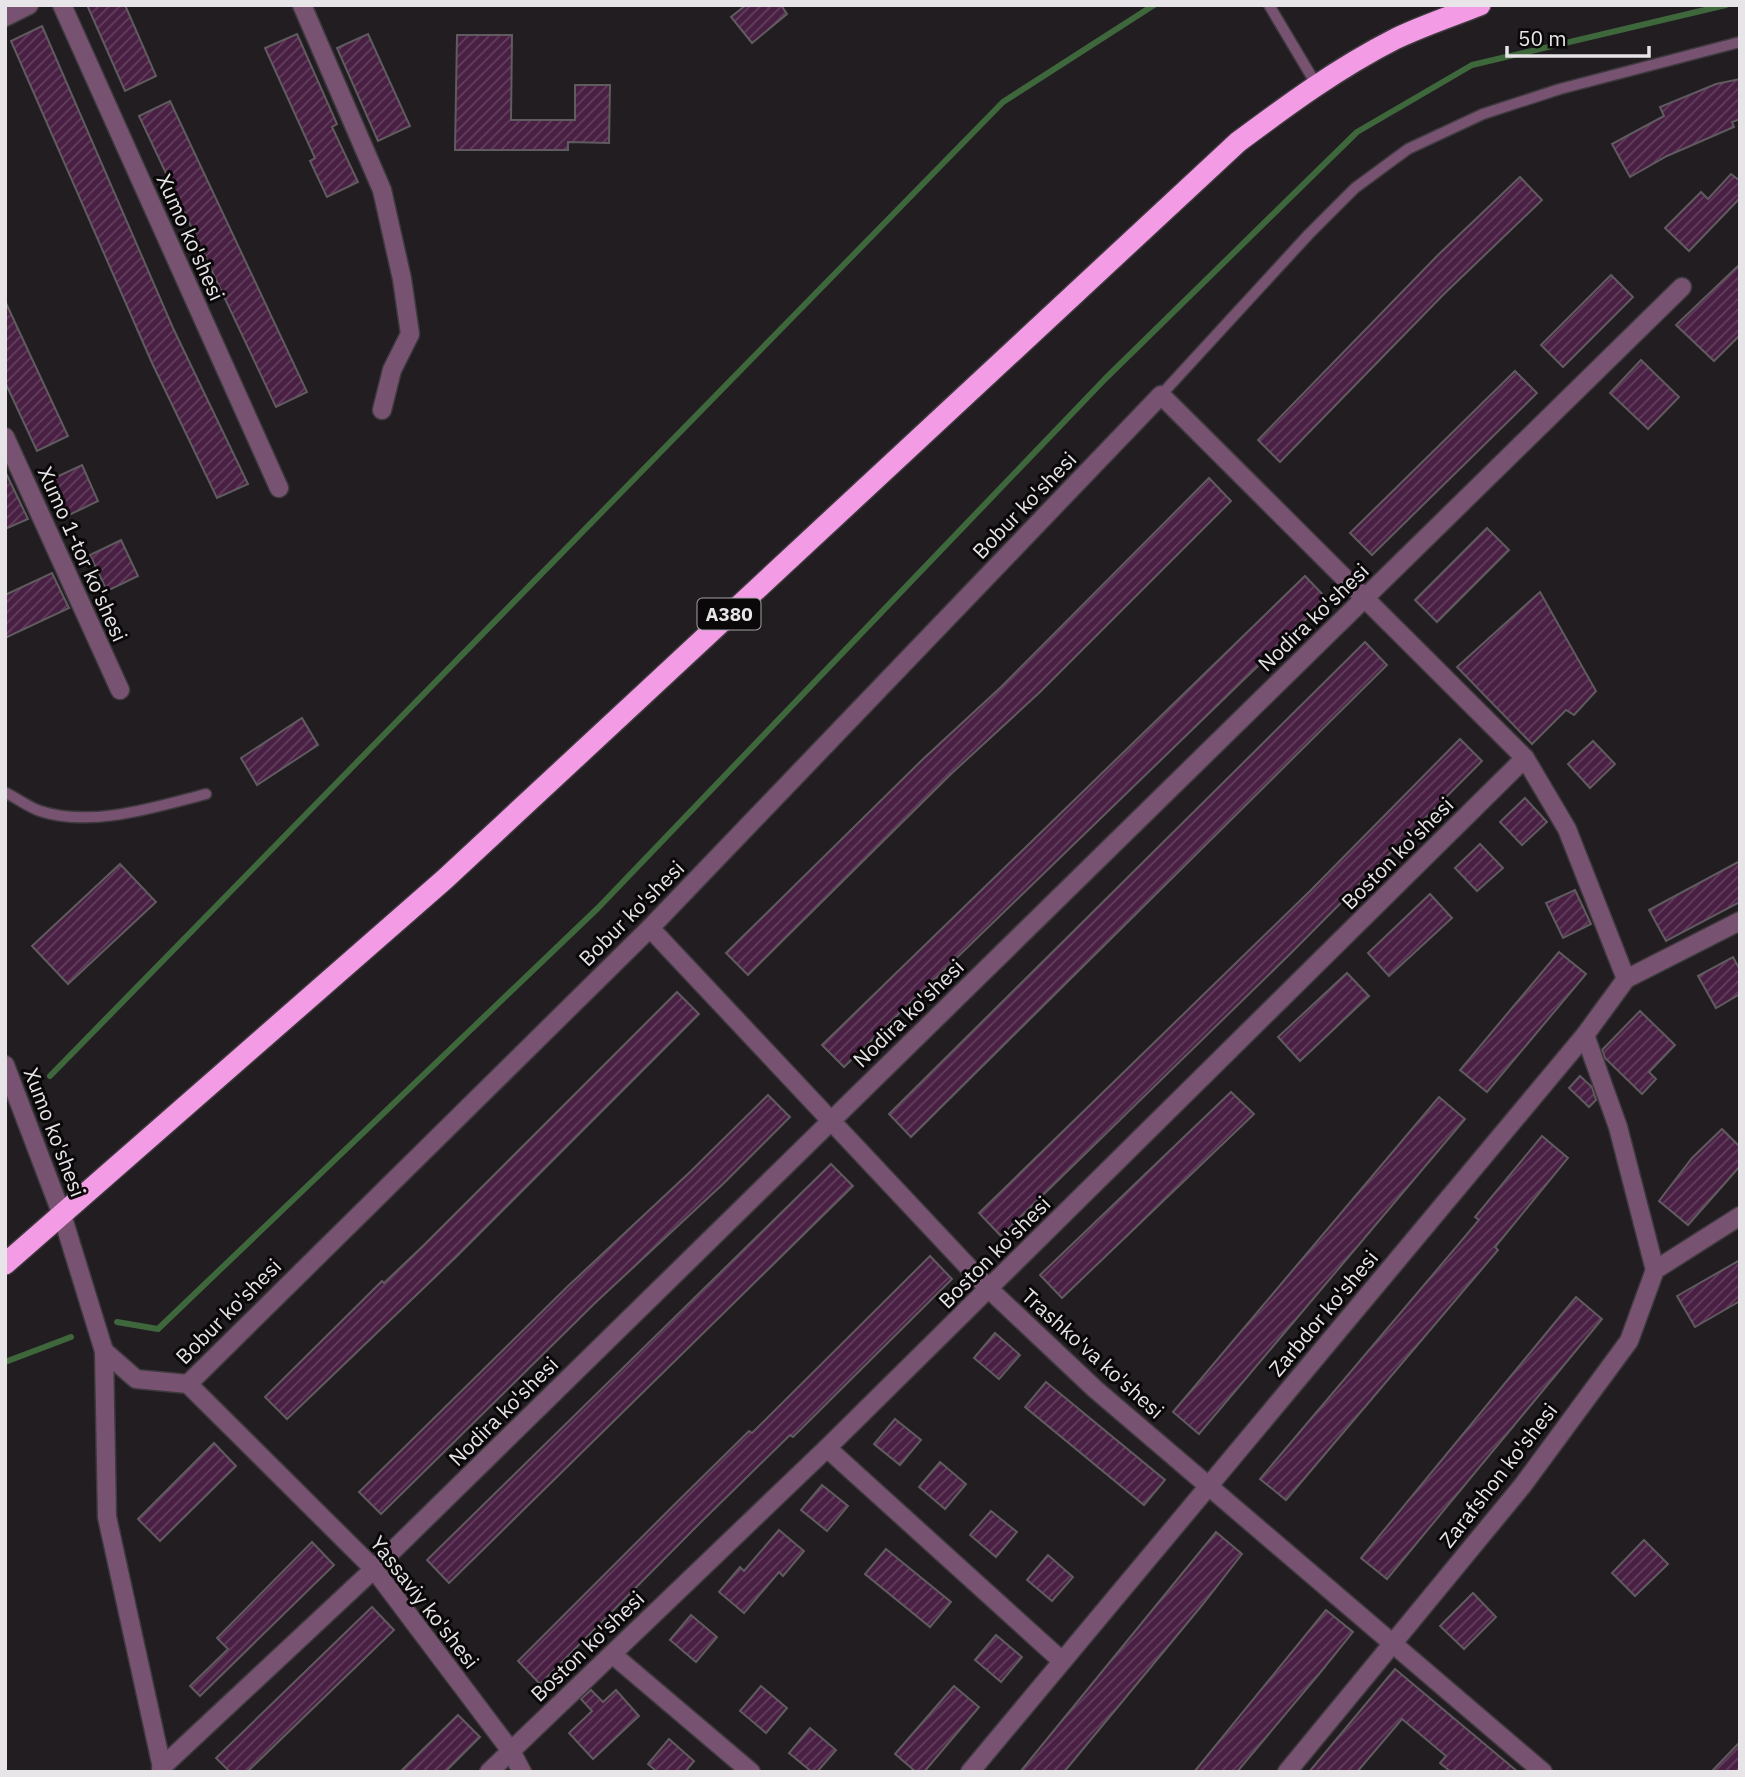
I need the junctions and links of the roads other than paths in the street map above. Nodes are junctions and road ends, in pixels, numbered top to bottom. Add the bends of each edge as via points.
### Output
1 (29, 5) edge
2 (62, 5) edge
3 (302, 5) edge
4 (1269, 5) edge
5 (1480, 5) edge
6 (5, 17) edge
7 (1740, 42) edge
8 (1316, 84) junction
9 (1682, 287) dead end
10 (1161, 395) junction
11 (382, 410) dead end
12 (5, 437) edge
13 (279, 488) dead end
14 (1366, 597) junction
15 (120, 690) dead end
16 (1525, 758) junction
17 (6, 793) edge
18 (206, 794) dead end
19 (1740, 920) edge
20 (650, 928) junction
21 (1626, 979) junction
22 (1586, 1035) junction
23 (5, 1065) edge
24 (10, 1089) edge
25 (831, 1120) junction
26 (62, 1215) junction
27 (1740, 1216) edge
28 (5, 1264) edge
29 (1655, 1270) junction
30 (989, 1289) junction
31 (104, 1351) junction
32 (188, 1384) junction
33 (827, 1448) junction
34 (1208, 1486) junction
35 (374, 1569) junction
36 (1393, 1641) junction
37 (612, 1654) junction
38 (1062, 1661) junction
39 (510, 1751) junction
40 (162, 1770) edge
41 (489, 1772) edge
42 (522, 1772) edge
43 (751, 1772) edge
44 (970, 1772) edge
45 (1287, 1772) edge
46 (1543, 1772) edge

1 - 6 street
2 - 13 street, Xumo ko'shesi
3 - 11 street via 382,190 402,279 410,334 392,370
4 - 8 lane
5 - 8 highway, A380 via 1397,38
7 - 10 lane via 1534,97 1483,114 1408,149 1346,197
8 - 26 highway, A380 via 1238,142 1165,207 445,879
9 - 14 street, Nodira ko'shesi
10 - 14 street
10 - 20 street, Bobur ko'shesi
12 - 15 street, Xumo 1-tor ko'shesi
14 - 16 street
14 - 25 street, Nodira ko'shesi
16 - 21 street via 1567,829
16 - 30 street, Boston ko'shesi
17 - 18 lane via 40,811 84,817
19 - 21 street, Zarbdor ko'shesi
20 - 25 street, Trashko'va ko'shesi
20 - 32 street, Bobur ko'shesi
21 - 22 street, Zarbdor ko'shesi
22 - 29 street via 1618,1127
22 - 34 street, Zarbdor ko'shesi
23 - 24 street, Xumo ko'shesi
24 - 26 street, Xumo ko'shesi
25 - 30 street, Trashko'va ko'shesi
25 - 35 street, Nodira ko'shesi
26 - 28 highway, A380
26 - 31 street, Xumo ko'shesi
27 - 29 street
29 - 36 street, Zarafshon ko'shesi via 1629,1341 1523,1485
30 - 33 street, Boston ko'shesi
30 - 34 street, Trashko'va ko'shesi
31 - 32 street, Bobur ko'shesi via 136,1379
31 - 40 street, Xumo ko'shesi via 107,1517
32 - 35 street, Yassaviy ko'shesi
33 - 37 street, Boston ko'shesi
33 - 38 street
34 - 36 street, Trashko'va ko'shesi
34 - 38 street, Zarbdor ko'shesi
35 - 39 street, Yassaviy ko'shesi
35 - 40 street, Nodira ko'shesi
36 - 45 street, Zarafshon ko'shesi
36 - 46 street, Trashko'va ko'shesi
37 - 39 street, Boston ko'shesi
37 - 43 street
38 - 44 street, Zarbdor ko'shesi
39 - 41 street, Boston ko'shesi
39 - 42 street, Yassaviy ko'shesi

